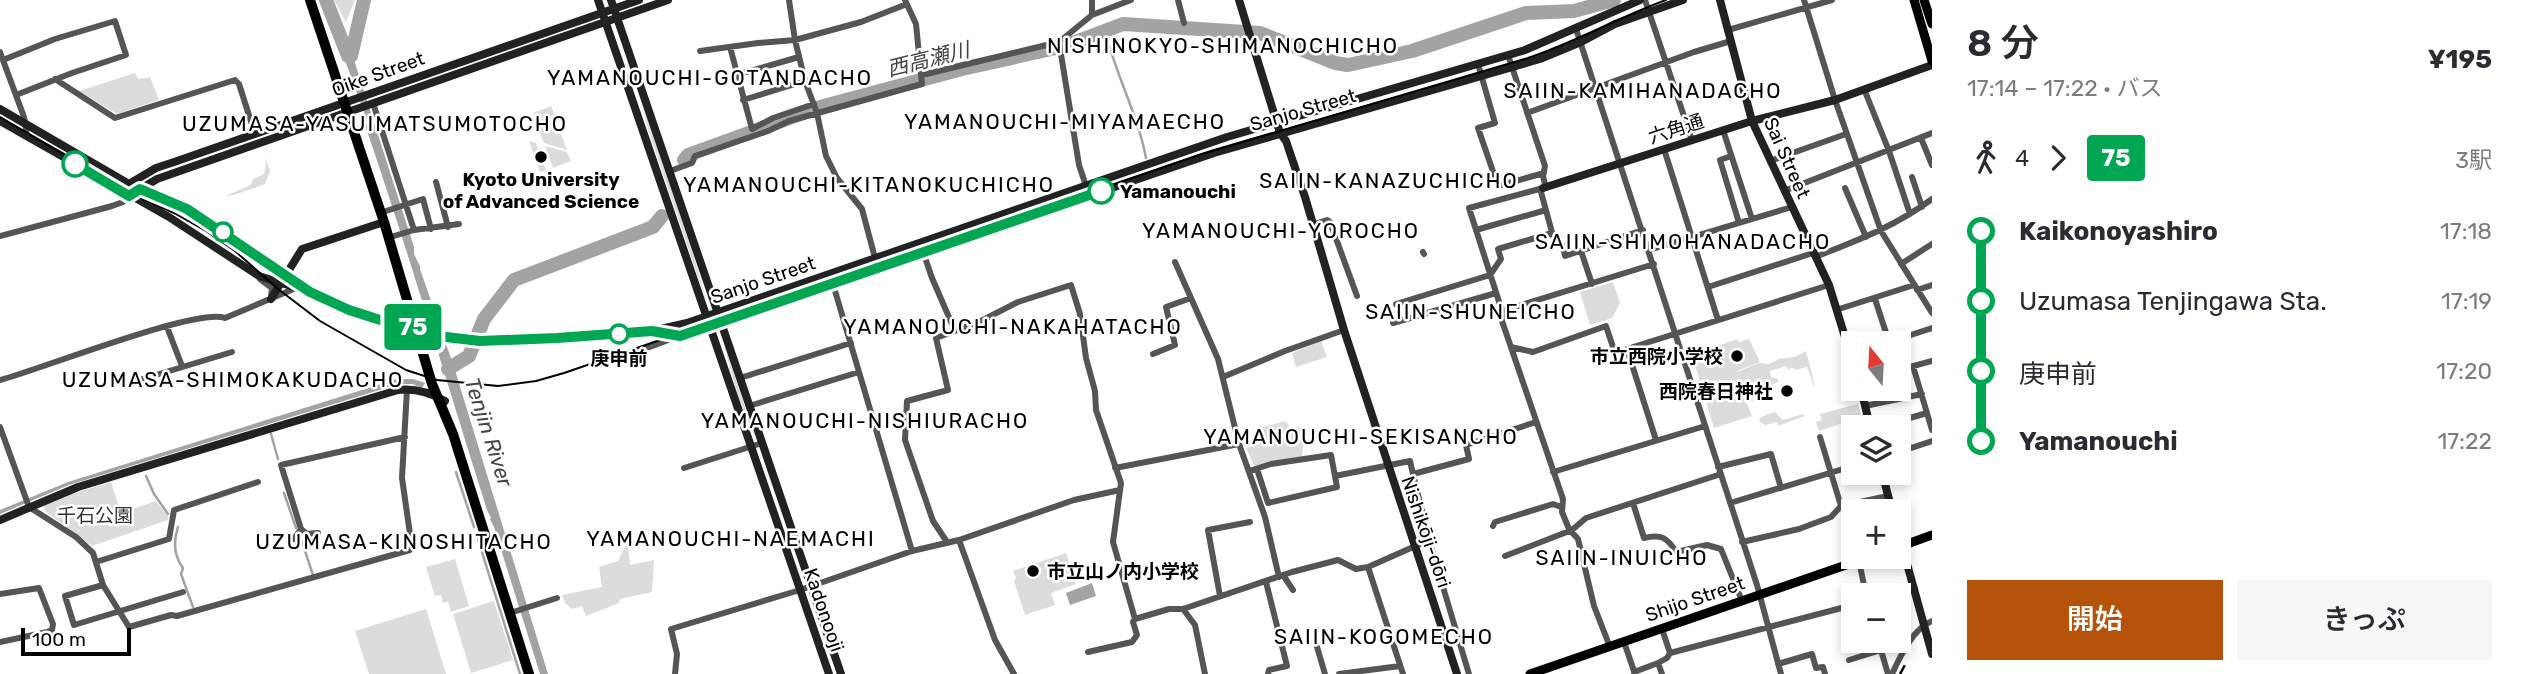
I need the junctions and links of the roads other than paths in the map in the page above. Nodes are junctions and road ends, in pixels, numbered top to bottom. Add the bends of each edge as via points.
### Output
1 (312, 0) edge
2 (598, 0) edge
3 (639, 0) edge
4 (668, 0) edge
5 (789, 0) edge
6 (1092, 0) edge
7 (1130, 0) edge
8 (1178, 0) edge
9 (1239, 0) edge
10 (1640, 0) edge
11 (1645, 0) edge
12 (1683, 0) edge
13 (1720, 0) edge
14 (1832, 0) edge
15 (1914, 0) edge
16 (1924, 0) edge
17 (906, 2) edge
18 (1805, 4) edge
19 (614, 8) edge
20 (1648, 13) junction
21 (1092, 15) junction
22 (604, 17) junction
23 (1184, 23) dead end
24 (1932, 24) edge
25 (1576, 29) junction
26 (1728, 30) junction
27 (795, 40) junction
28 (1731, 41) junction
29 (1581, 42) junction
30 (1060, 45) junction
31 (730, 47) junction
32 (700, 51) dead end
33 (0, 52) edge
34 (1508, 55) junction
35 (799, 57) junction
36 (3, 60) junction
37 (1665, 62) junction
38 (1932, 63) edge
39 (1478, 64) junction
40 (1513, 67) junction
41 (736, 75) junction
42 (1482, 76) junction
43 (922, 77) junction
44 (55, 79) junction
45 (805, 81) junction
46 (1596, 87) junction
47 (1864, 89) junction
48 (16, 95) junction
49 (371, 100) junction
50 (743, 100) junction
51 (1835, 100) junction
52 (814, 104) junction
53 (352, 106) junction
54 (0, 109) edge
55 (817, 113) junction
56 (1527, 113) junction
57 (11, 116) junction
58 (1752, 121) junction
59 (1277, 122) junction
60 (2, 123) edge
61 (23, 123) junction
62 (1723, 130) junction
63 (1280, 133) junction
64 (1932, 133) edge
65 (255, 134) junction
66 (1846, 134) junction
67 (27, 136) junction
68 (1922, 138) junction
69 (1692, 140) junction
70 (1664, 149) junction
71 (1889, 151) junction
72 (1731, 156) junction
73 (1770, 161) junction
74 (1620, 163) junction
75 (1856, 163) junction
76 (1932, 165) edge
77 (670, 170) junction
78 (1544, 173) junction
79 (1912, 177) dead end
80 (436, 182) dead end
81 (129, 184) junction
82 (1086, 186) junction
83 (1543, 188) junction
84 (1845, 188) dead end
85 (140, 189) junction
86 (1784, 191) junction
87 (129, 196) junction
88 (1932, 199) edge
89 (405, 205) junction
90 (1792, 207) junction
91 (1922, 207) junction
92 (1546, 210) junction
93 (387, 214) junction
94 (1910, 215) junction
95 (1752, 219) junction
96 (1739, 223) junction
97 (459, 224) dead end
98 (1312, 225) junction
99 (448, 227) junction
100 (431, 229) junction
101 (1476, 230) junction
102 (1643, 230) junction
103 (413, 231) junction
104 (1881, 232) junction
105 (1552, 233) junction
106 (0, 236) edge
107 (395, 236) junction
108 (1693, 237) junction
109 (1866, 237) junction
110 (1932, 243) edge
111 (922, 247) junction
112 (1649, 250) junction
113 (1581, 251) junction
114 (1814, 255) junction
115 (876, 258) junction
116 (1175, 262) dead end
117 (1654, 264) junction
118 (1901, 264) junction
119 (253, 272) junction
120 (1490, 275) junction
121 (831, 278) junction
122 (283, 280) junction
123 (1592, 284) junction
124 (1829, 285) junction
125 (1932, 285) edge
126 (1708, 287) junction
127 (1916, 287) junction
128 (296, 288) junction
129 (310, 292) junction
130 (1496, 293) junction
131 (1357, 296) dead end
132 (1191, 298) junction
133 (271, 299) junction
134 (1875, 299) junction
135 (1396, 304) dead end
136 (1836, 310) junction
137 (1502, 311) junction
138 (718, 312) junction
139 (1932, 313) edge
140 (706, 316) junction
141 (1718, 320) junction
142 (721, 322) junction
143 (1392, 323) dead end
144 (709, 326) junction
145 (167, 327) junction
146 (1932, 328) edge
147 (422, 330) junction
148 (1344, 330) junction
149 (652, 331) junction
150 (955, 331) junction
151 (1843, 331) edge
152 (1884, 331) edge
153 (1676, 333) junction
154 (1911, 335) edge
155 (680, 336) junction
156 (851, 343) junction
157 (1511, 347) junction
158 (232, 352) dead end
159 (1615, 353) dead end
160 (1153, 354) dead end
161 (615, 360) dead end
162 (1932, 361) edge
163 (182, 366) junction
164 (1913, 366) joint
165 (859, 372) junction
166 (1223, 377) junction
167 (740, 378) junction
168 (0, 380) edge
169 (133, 382) dead end
170 (407, 392) junction
171 (438, 392) junction
172 (1922, 394) junction
173 (1864, 401) edge
174 (749, 406) junction
175 (1865, 406) junction
176 (1927, 413) junction
177 (1867, 415) edge
178 (1911, 418) edge
179 (1536, 422) junction
180 (1705, 426) junction
181 (0, 428) edge
182 (1932, 430) edge
183 (405, 437) junction
184 (1820, 438) dead end
185 (1657, 440) junction
186 (1932, 441) edge
187 (762, 443) junction
188 (1239, 444) junction
189 (751, 446) junction
190 (1911, 448) edge
191 (1388, 466) junction
192 (684, 468) dead end
193 (1115, 468) junction
194 (1254, 470) junction
195 (1719, 470) junction
196 (1841, 470) edge
197 (1553, 472) junction
198 (1831, 473) junction
199 (1413, 474) junction
200 (1335, 476) junction
201 (258, 482) dead end
202 (1885, 485) edge
203 (1781, 488) junction
204 (1120, 490) junction
205 (1888, 496) junction
206 (1874, 499) edge
207 (1889, 499) edge
208 (27, 503) junction
209 (1633, 503) junction
210 (1730, 503) junction
211 (1561, 506) junction
212 (1841, 506) joint
213 (0, 520) edge
214 (1250, 522) dead end
215 (1493, 526) dead end
216 (301, 529) junction
217 (1572, 530) junction
218 (318, 533) dead end
219 (1932, 535) edge
220 (294, 539) dead end
221 (959, 540) junction
222 (1429, 540) junction
223 (947, 542) junction
224 (1742, 542) junction
225 (1911, 542) edge
226 (1415, 548) junction
227 (798, 549) junction
228 (912, 551) junction
229 (787, 552) junction
230 (1505, 556) dead end
231 (96, 562) junction
232 (1368, 567) junction
233 (1841, 567) edge
234 (1907, 569) edge
235 (1281, 576) junction
236 (1266, 582) junction
237 (103, 585) junction
238 (811, 587) junction
239 (1914, 589) junction
240 (800, 590) junction
241 (1293, 590) dead end
242 (1911, 590) edge
243 (183, 592) dead end
244 (0, 594) edge
245 (1760, 595) junction
246 (1220, 596) junction
247 (556, 598) dead end
248 (1742, 601) junction
249 (1841, 608) edge
250 (1183, 609) junction
251 (120, 611) junction
252 (512, 612) junction
253 (1135, 619) junction
254 (1928, 623) edge
255 (1769, 628) junction
256 (1661, 629) junction
257 (0, 642) edge
258 (1624, 642) junction
259 (1317, 647) dead end
260 (1610, 647) junction
261 (1088, 652) dead end
262 (1670, 653) junction
263 (1871, 653) edge
264 (1882, 653) edge
265 (1932, 654) edge
266 (1849, 660) dead end
267 (1658, 663) junction
268 (1779, 664) junction
269 (1401, 666) junction
270 (1635, 673) edge
271 (529, 674) edge
272 (675, 674) edge
273 (829, 674) edge
274 (841, 674) edge
275 (1014, 674) edge
276 (1205, 674) edge
277 (1268, 674) edge
278 (1325, 674) edge
279 (1339, 674) edge
280 (1403, 674) edge
281 (1457, 674) edge
282 (1469, 674) edge
283 (1530, 674) edge
284 (1662, 674) edge
285 (1781, 674) edge
286 (1825, 674) edge
287 (1890, 674) edge

1 - 53 highway
2 - 22 street, Kadonooji
3 - 19 street, Oike Street
4 - 19 street, Oike Street
5 - 27 street
6 - 21 street
7 - 21 street
8 - 23 street
9 - 59 street, Nishikōji-dōri
10 - 25 street, Sanjo Street
11 - 20 street
12 - 20 street, Sanjo Street
13 - 26 street, Sai Street
14 - 18 street
15 - 38 main road
16 - 24 main road
17 - 27 street via 861,22
17 - 43 street via 916,24
18 - 26 street
18 - 51 street
19 - 22 street, Oike Street
19 - 77 street, Kadonooji
20 - 29 street, Sanjo Street
20 - 37 street
21 - 30 street
22 - 49 street, Oike Street
22 - 140 street, Kadonooji
25 - 29 street
25 - 34 street, Sanjo Street
26 - 28 street, Sai Street
27 - 31 street
27 - 35 street
28 - 37 street
28 - 58 street, Sai Street
29 - 40 street, Sanjo Street
29 - 46 street
30 - 43 street
30 - 82 street
31 - 32 street
31 - 41 street
33 - 36 street
34 - 39 street, Sanjo Street
34 - 40 street
35 - 41 street
35 - 45 street
36 - 44 street via 115,21 126,55
36 - 48 street
37 - 46 street
37 - 69 street
38 - 47 street, 六角通
39 - 42 street
39 - 59 street, Sanjo Street
40 - 42 street, Sanjo Street
40 - 56 street
41 - 50 street
42 - 63 street, Sanjo Street
42 - 78 street via 1495,123 1478,128 1498,186
43 - 55 street via 922,83
44 - 48 street
44 - 65 street via 115,118 235,80
45 - 50 street
45 - 52 street
46 - 56 street
46 - 74 street
47 - 51 street, 六角通
47 - 71 street
48 - 61 street
49 - 53 street, Oike Street
49 - 89 street
50 - 52 street via 752,129
51 - 58 street, 六角通
51 - 66 street
52 - 55 street
53 - 65 street, Oike Street
53 - 85 street, Oike Street
53 - 93 highway
54 - 57 street, Sanjo Street
55 - 77 street via 695,156 692,163
55 - 115 street via 826,156 862,209
56 - 78 street
57 - 60 street
57 - 61 street, Sanjo Street
58 - 62 street, 六角通
58 - 73 street, Sai Street
59 - 63 street, Nishikōji-dōri
59 - 82 street, Sanjo Street
60 - 67 street, Sanjo Street
61 - 67 street
61 - 81 street, Sanjo Street
62 - 69 street, 六角通
62 - 72 street
63 - 98 street, Nishikōji-dōri
63 - 111 street, Sanjo Street
64 - 68 street
65 - 81 street, Oike Street via 156,168
66 - 73 street
66 - 75 street
67 - 87 street, Sanjo Street
68 - 71 street
68 - 76 street
69 - 70 street, 六角通
70 - 74 street, 六角通
70 - 108 street
71 - 75 street
71 - 94 street
72 - 95 street
72 - 96 street via 1720,160
73 - 86 street, Sai Street
74 - 83 street, 六角通
74 - 102 street
75 - 86 street
75 - 104 street
77 - 138 street, Kadonooji
78 - 83 street
79 - 91 street
80 - 99 street
81 - 85 street, Sanjo Street
81 - 87 street
82 - 111 street, Sanjo Street
83 - 92 street
83 - 101 street, 六角通 via 1469,208
84 - 109 street
85 - 87 street, Oike Street
85 - 122 street, Sanjo Street via 187,209 236,240
86 - 90 street, Sai Street
87 - 106 street via 111,206
87 - 119 street, Sanjo Street
88 - 91 street
89 - 93 street
89 - 100 street via 423,199
89 - 103 street
90 - 95 street
90 - 114 street, Sai Street
91 - 94 street
92 - 101 street
92 - 105 street
93 - 107 highway
93 - 122 street via 302,249
93 - 147 highway
94 - 104 street
95 - 96 street
96 - 108 street
97 - 99 street
98 - 131 street via 1330,222
98 - 148 street, Nishikōji-dōri
99 - 100 street
100 - 103 street
101 - 120 street
102 - 112 street
102 - 113 street
103 - 107 street
104 - 109 street
104 - 118 street
105 - 113 street via 1565,256
105 - 120 street via 1498,248 1502,259
107 - 147 highway
108 - 112 street
108 - 126 street
109 - 114 street
110 - 118 street
111 - 115 street, Sanjo Street
111 - 121 street, Sanjo Street
111 - 150 street
112 - 117 street
113 - 123 street
114 - 124 street, Sai Street
114 - 126 street
115 - 121 street, Sanjo Street
116 - 132 street
117 - 123 street
117 - 153 street
118 - 127 street
119 - 122 street, Sanjo Street
119 - 133 street via 272,288
120 - 130 street
120 - 135 street
121 - 138 street, Sanjo Street
121 - 142 street, Sanjo Street
121 - 156 street
122 - 128 street, Sanjo Street
122 - 129 street, Sanjo Street
122 - 133 street
123 - 137 street
124 - 136 street, Sai Street
124 - 141 street
125 - 127 street
126 - 141 street
127 - 134 street
127 - 139 street
128 - 129 street, Sanjo Street
128 - 133 street
129 - 147 street, Sanjo Street via 358,313
130 - 137 street
130 - 143 street
132 - 160 street via 1167,307 1175,345
132 - 166 street
133 - 145 street via 225,318 213,316
134 - 136 street
134 - 152 street
136 - 151 street, Sai Street
137 - 157 street
138 - 140 street, Sanjo Street
138 - 142 street, Kadonooji
140 - 144 street, Kadonooji
140 - 149 street, Sanjo Street
141 - 153 street
142 - 144 street, Sanjo Street
142 - 167 street, Kadonooji
144 - 155 street, Sanjo Street
144 - 189 street, Kadonooji
145 - 163 street
145 - 168 street
146 - 154 street
147 - 149 street, Sanjo Street via 476,340
147 - 171 highway
148 - 166 street
148 - 191 street, Nishikōji-dōri
149 - 155 street, Sanjo Street
150 - 193 street via 1018,302 1072,285 1096,410
150 - 223 street via 936,338 948,390 907,401 905,421 905,440 923,495
153 - 180 street
153 - 185 street via 1628,349
155 - 161 street
156 - 165 street
156 - 167 street
157 - 159 street via 1533,352 1606,327
157 - 179 street
158 - 163 street
162 - 164 street
163 - 169 street
164 - 172 street
165 - 174 street
165 - 228 street
166 - 188 street
167 - 174 street, Kadonooji
170 - 171 street
170 - 171 street via 432,399
170 - 183 street
170 - 208 street via 380,395
171 - 252 highway
172 - 175 street
172 - 176 street
173 - 175 street
174 - 187 street, Kadonooji
175 - 177 street
176 - 178 street
176 - 182 street
179 - 197 street
179 - 199 street via 1466,445 1469,459
180 - 185 street
180 - 195 street
181 - 208 street
183 - 216 street via 281,465
183 - 251 street via 402,478 410,550 129,627
184 - 198 street
185 - 197 street
186 - 190 street
187 - 189 street
187 - 227 street, Kadonooji
188 - 193 street
188 - 194 street
189 - 192 street
189 - 229 street, Kadonooji
191 - 199 street via 1410,461
191 - 200 street
191 - 226 street, Nishikōji-dōri
193 - 204 street
194 - 200 street via 1331,455
194 - 200 street via 1268,502 1337,487
194 - 235 street
195 - 203 street via 1770,454
195 - 209 street
195 - 210 street
196 - 198 street
197 - 211 street via 1563,499
198 - 203 street
198 - 212 street
199 - 222 street
201 - 231 street via 174,510 169,539
202 - 205 street
203 - 210 street
204 - 221 street via 1074,500
204 - 253 street via 1113,542
205 - 206 street
205 - 207 street
208 - 213 street
208 - 231 street via 76,537
209 - 217 street via 1586,519
209 - 248 street via 1644,538 1666,538 1676,552 1707,545 1721,549
210 - 224 street
211 - 215 street via 1553,504
211 - 217 street
212 - 224 street via 1830,517 1799,529
214 - 246 street via 1208,530
216 - 218 street
216 - 220 street
217 - 230 street
217 - 260 street
219 - 225 main road
221 - 223 street
221 - 275 street via 995,640
222 - 226 street
222 - 282 street
223 - 228 street
224 - 245 street
226 - 232 street
226 - 281 street, Nishikōji-dōri
227 - 229 street
227 - 238 street, Kadonooji
228 - 238 street
229 - 240 street, Kadonooji
231 - 237 street
232 - 235 street via 1356,569 1338,560
232 - 269 street
233 - 245 main road, Shijo Street
234 - 239 street
235 - 236 street
235 - 241 street
236 - 246 street
236 - 277 street via 1287,666
237 - 251 street
237 - 251 street via 65,596 74,625
238 - 240 street
238 - 274 street, Kadonooji
239 - 242 street
239 - 254 street
240 - 272 street via 671,629 677,654
240 - 273 street, Kadonooji
243 - 251 street
244 - 257 street via 39,588 53,625 47,632
245 - 248 main road, Shijo Street
245 - 255 street
246 - 250 street
247 - 252 street
248 - 256 main road, Shijo Street
249 - 255 street
250 - 253 street
250 - 276 street via 1195,625
252 - 271 highway
253 - 261 street via 1137,635 1132,642
254 - 265 street
254 - 287 street
255 - 262 street
255 - 268 street
256 - 258 main road, Shijo Street
256 - 262 street
258 - 260 main road, Shijo Street
258 - 270 street
259 - 278 street
260 - 283 main road, Shijo Street
262 - 267 street
263 - 266 street
264 - 287 street
267 - 270 street
267 - 284 street
268 - 285 street
268 - 286 street via 1812,654 1816,668 1824,667
269 - 279 street
269 - 280 street

